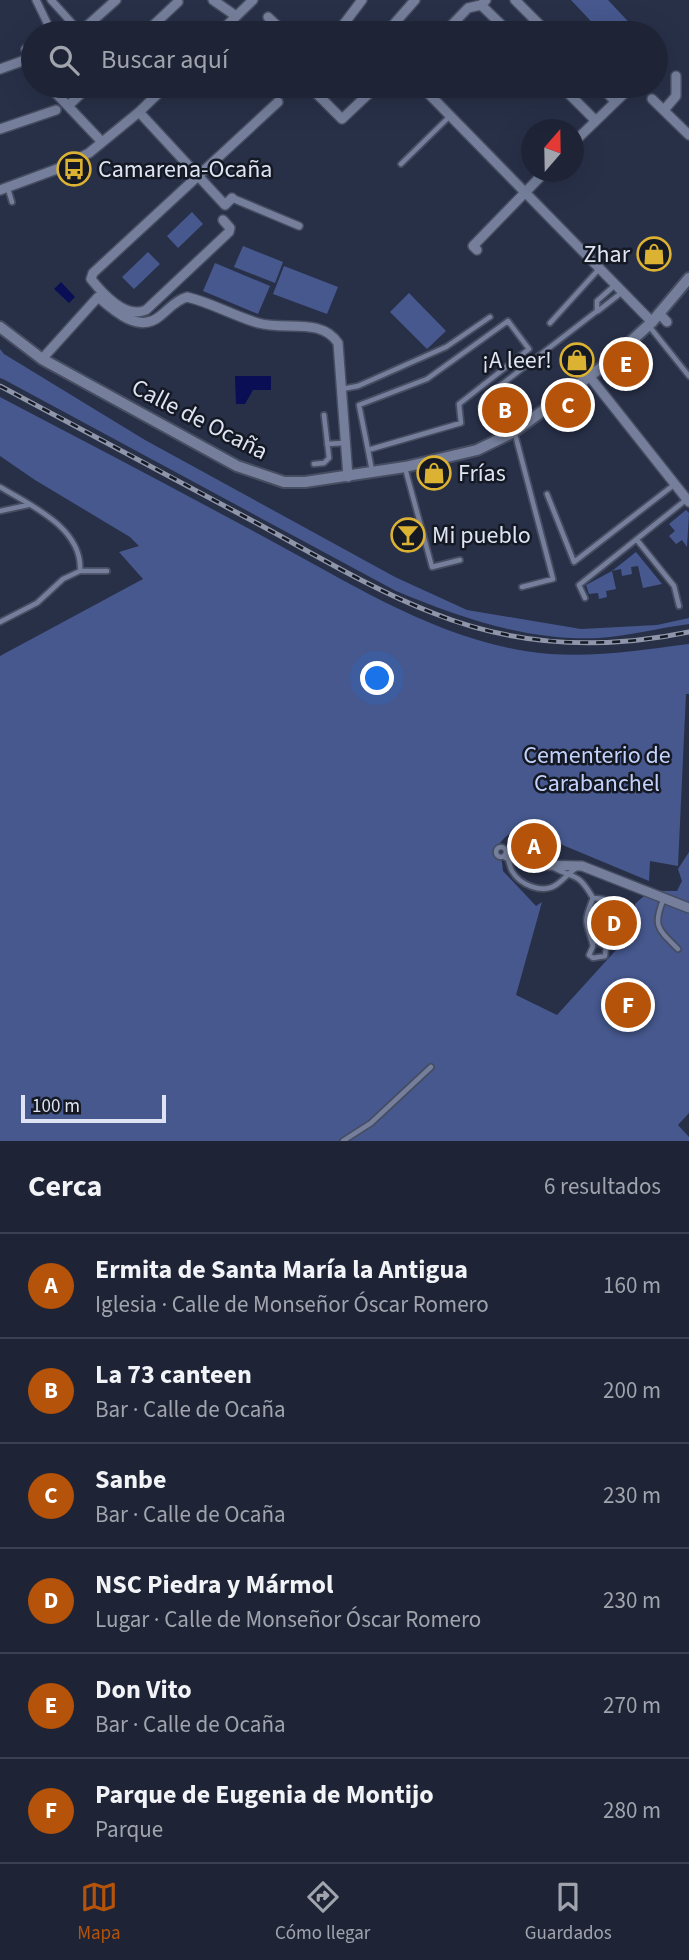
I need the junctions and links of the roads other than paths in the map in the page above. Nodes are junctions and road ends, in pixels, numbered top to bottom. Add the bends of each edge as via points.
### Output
1 (36, 0) edge
2 (51, 0) edge
3 (116, 0) edge
4 (214, 0) edge
5 (253, 0) edge
6 (415, 0) edge
7 (459, 0) edge
8 (515, 0) edge
9 (180, 1) edge
10 (360, 1) edge
11 (484, 2) edge
12 (468, 8) junction
13 (236, 16) junction
14 (268, 17) dead end
15 (46, 21) edge
16 (69, 21) edge
17 (93, 21) edge
18 (158, 21) edge
19 (231, 21) edge
20 (271, 21) edge
21 (346, 21) edge
22 (397, 21) edge
23 (456, 21) edge
24 (500, 21) edge
25 (536, 21) edge
26 (21, 62) edge
27 (0, 69) edge
28 (676, 76) dead end
29 (60, 98) edge
30 (76, 98) edge
31 (154, 98) edge
32 (321, 98) edge
33 (363, 98) edge
34 (433, 98) edge
35 (573, 98) edge
36 (612, 98) edge
37 (618, 98) edge
38 (652, 99) dead end
39 (615, 101) junction
40 (278, 102) dead end
41 (68, 106) junction
42 (56, 110) dead end
43 (664, 110) junction
44 (139, 112) junction
45 (451, 116) junction
46 (595, 120) junction
47 (0, 129) edge
48 (584, 131) edge
49 (689, 135) edge
50 (102, 142) junction
51 (401, 163) dead end
52 (198, 176) junction
53 (536, 182) edge
54 (4, 189) edge
55 (526, 192) junction
56 (232, 198) joint
57 (12, 202) dead end
58 (223, 220) dead end
59 (299, 226) dead end
60 (477, 250) dead end
61 (600, 268) junction
62 (689, 278) edge
63 (619, 288) junction
64 (117, 309) junction
65 (597, 311) junction
66 (490, 317) dead end
67 (656, 320) junction
68 (550, 323) dead end
69 (0, 327) edge
70 (42, 359) junction
71 (689, 376) edge
72 (590, 377) junction
73 (342, 389) junction
74 (324, 415) dead end
75 (514, 432) junction
76 (501, 439) junction
77 (345, 442) junction
78 (327, 444) junction
79 (368, 450) junction
80 (313, 464) dead end
81 (405, 467) junction
82 (372, 472) junction
83 (348, 477) junction
84 (676, 484) junction
85 (0, 487) edge
86 (547, 494) dead end
87 (688, 500) edge
88 (29, 505) junction
89 (0, 511) edge
90 (637, 540) junction
91 (460, 560) dead end
92 (107, 570) dead end
93 (80, 571) junction
94 (522, 587) dead end
95 (585, 598) dead end
96 (679, 606) dead end
97 (0, 622) edge
98 (520, 829) dead end
99 (507, 856) junction
100 (549, 865) junction
101 (582, 866) junction
102 (569, 873) junction
103 (593, 898) junction
104 (664, 898) junction
105 (689, 908) edge
106 (627, 914) dead end
107 (591, 939) junction
108 (678, 948) dead end
109 (431, 1067) dead end
110 (343, 1141) edge

1 - 15 street
2 - 16 street
3 - 17 street
4 - 13 street
5 - 13 street
6 - 22 street
7 - 12 street
8 - 25 street
9 - 18 street
10 - 21 street
11 - 12 street
11 - 24 street
12 - 23 street
13 - 19 street
14 - 20 street
26 - 27 street
28 - 43 street via 676,96
29 - 41 street
30 - 41 street
31 - 44 street
32 - 33 street via 342,119
34 - 45 street
35 - 46 street
36 - 39 street
37 - 39 street
38 - 43 street
39 - 46 street
40 - 52 street
41 - 50 street
42 - 47 street
43 - 49 street
44 - 50 street
44 - 52 street
45 - 51 lane
45 - 55 street
46 - 48 street
50 - 54 street via 71,163
52 - 56 street via 225,205
52 - 64 street via 91,276
53 - 55 street
54 - 57 lane
55 - 60 street via 473,246
55 - 61 street
56 - 59 street
58 - 64 street via 229,232 146,310
61 - 63 street
61 - 68 lane
62 - 67 street, Calle de Ocaña
63 - 65 lane
63 - 65 lane via 597,301
63 - 67 street
64 - 70 street via 98,298
64 - 73 street via 137,322 149,322 187,297 257,323 323,329 338,343
65 - 76 lane via 484,398 481,408
66 - 73 lane via 446,347
67 - 71 lane
67 - 72 street, Calle de Ocaña
69 - 70 street, Calle de Ocaña
70 - 83 street, Calle de Ocaña via 237,467 284,482
72 - 75 street, Calle de Ocaña
72 - 84 street
73 - 77 street
74 - 78 lane
75 - 76 street, Calle de Ocaña
75 - 94 lane via 553,579
76 - 81 street, Calle de Ocaña via 477,450
77 - 78 lane
77 - 83 street
78 - 80 lane via 327,462
79 - 79 lane via 461,423 459,404 529,349 508,321 427,379 359,405
79 - 82 lane
81 - 82 street, Calle de Ocaña
81 - 91 lane via 432,567
82 - 83 street, Calle de Ocaña
84 - 86 lane via 574,562
84 - 87 street
85 - 88 lane
87 - 90 lane
88 - 89 lane
88 - 93 lane via 54,520 72,541
90 - 95 lane via 579,585
90 - 96 lane via 674,586
92 - 93 lane
93 - 97 lane via 63,579 37,603
98 - 99 lane
99 - 100 street
99 - 102 lane via 522,882 540,888 556,885
100 - 101 street
100 - 102 lane
101 - 102 lane
101 - 104 street
102 - 103 lane via 583,881
103 - 106 lane via 618,903
103 - 107 lane via 586,918
104 - 105 street
104 - 108 lane via 657,924
107 - 107 lane via 589,955 605,956 606,947
109 - 110 lane via 371,1123

